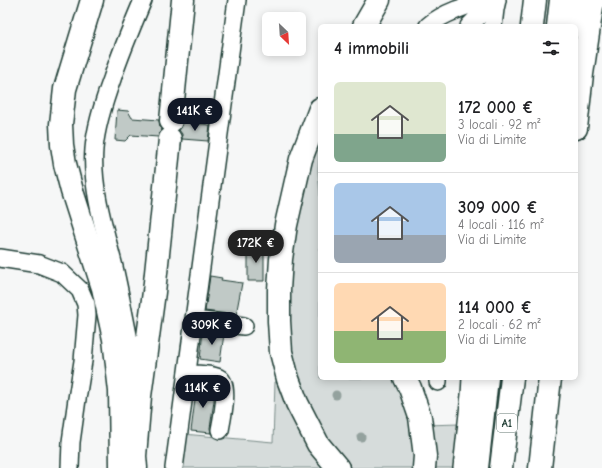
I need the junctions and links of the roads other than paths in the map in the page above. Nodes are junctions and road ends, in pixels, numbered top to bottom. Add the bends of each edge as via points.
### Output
1 (92, 0) edge
2 (143, 0) edge
3 (183, 0) edge
4 (237, 0) edge
5 (379, 0) edge
6 (477, 0) edge
7 (496, 0) edge
8 (535, 0) edge
9 (561, 0) edge
10 (576, 0) edge
11 (593, 0) edge
12 (453, 5) edge
13 (365, 24) edge
14 (430, 24) edge
15 (471, 24) edge
16 (493, 24) edge
17 (532, 24) edge
18 (558, 24) edge
19 (573, 24) edge
20 (578, 111) edge
21 (318, 114) edge
22 (0, 258) edge
23 (194, 320) junction
24 (244, 326) dead end
25 (187, 374) junction
26 (406, 380) edge
27 (471, 380) edge
28 (487, 380) edge
29 (512, 380) edge
30 (550, 380) edge
31 (140, 396) junction
32 (220, 430) dead end
33 (70, 468) edge
34 (121, 468) edge
35 (136, 468) edge
36 (174, 468) edge
37 (338, 468) edge
38 (424, 468) edge
39 (462, 468) edge
40 (477, 468) edge
41 (501, 468) edge
42 (540, 468) edge

1 - 34 highway via 65,89 61,124 62,145 72,192 103,288 114,339 120,391
2 - 31 street via 103,104 94,149 98,200
3 - 31 highway via 154,292
4 - 23 street
5 - 13 highway
6 - 12 street via 469,5
7 - 15 street
7 - 16 street
8 - 17 highway
9 - 18 highway
10 - 19 highway
11 - 20 highway
12 - 14 street
12 - 15 street
21 - 37 highway via 301,159 286,225 279,290 279,321 281,352 296,403 318,444
22 - 33 street via 39,264 62,273 80,290 86,304 84,361 71,442
23 - 24 street
23 - 25 street
25 - 32 street via 221,379 225,390
25 - 36 street
26 - 38 highway via 420,417
27 - 39 street
28 - 40 highway, A1
29 - 41 highway, A1
30 - 42 highway
31 - 35 highway

